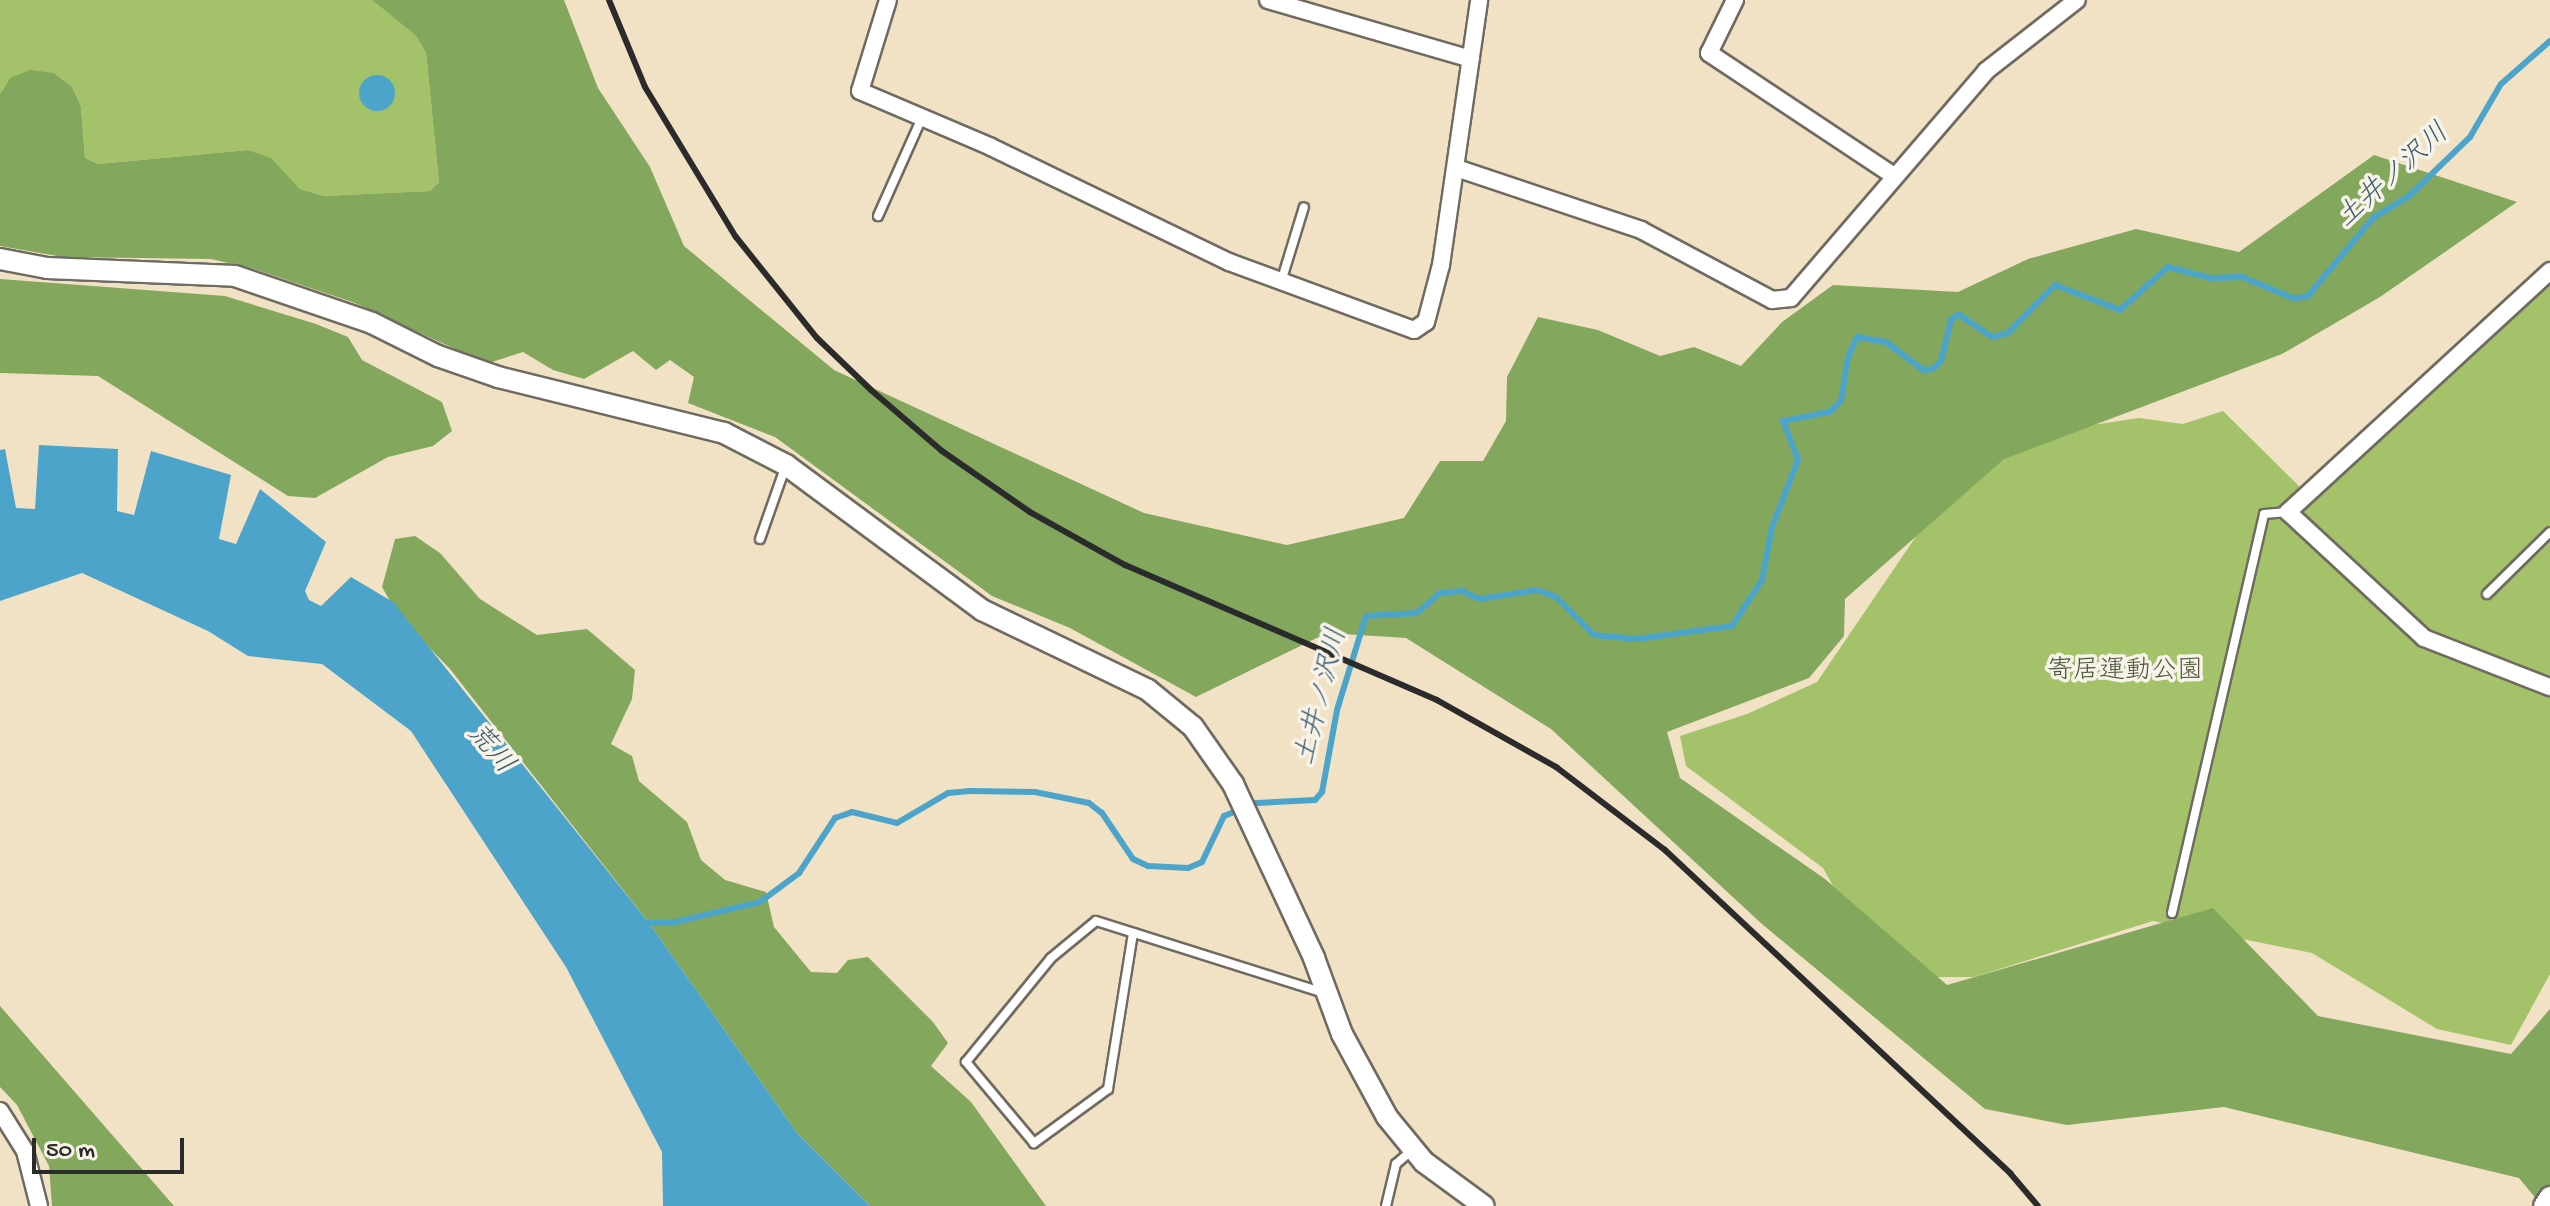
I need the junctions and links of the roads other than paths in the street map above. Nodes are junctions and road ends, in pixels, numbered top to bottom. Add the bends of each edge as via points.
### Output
1 (888, 0) edge
2 (1268, 0) edge
3 (1479, 0) edge
4 (1735, 0) edge
5 (2077, 0) edge
6 (1471, 59) junction
7 (921, 120) junction
8 (1456, 168) junction
9 (1894, 176) junction
10 (1304, 207) dead end
11 (878, 216) dead end
12 (0, 259) edge
13 (2548, 278) edge
14 (1281, 282) junction
15 (786, 465) junction
16 (2288, 512) junction
17 (2550, 532) edge
18 (760, 539) dead end
19 (2487, 594) dead end
20 (2550, 687) edge
21 (2172, 913) dead end
22 (1133, 933) junction
23 (1325, 993) junction
24 (0, 1111) edge
25 (1413, 1149) junction
26 (2550, 1197) edge
27 (39, 1206) edge
28 (1386, 1206) edge
29 (1484, 1206) edge
30 (2544, 1206) edge

1 - 7 street via 860,91
2 - 6 street
3 - 6 street
4 - 9 street via 1709,53
5 - 9 street via 1986,71
6 - 8 street
7 - 11 lane
7 - 14 street via 991,147
8 - 9 street via 1641,230 1772,300 1791,298
8 - 14 street via 1441,265 1426,322 1414,330
10 - 14 lane
12 - 15 street via 47,268 235,276 275,286 474,368 724,433
13 - 16 street
15 - 18 lane
15 - 23 street via 982,610 1113,672 1172,707 1217,757 1233,784
16 - 20 street via 2424,638
16 - 21 lane via 2264,514
17 - 19 lane
22 - 22 lane via 1096,921 1083,927 966,1062 1034,1143 1108,1089
22 - 23 lane
23 - 25 street via 1363,1076
24 - 27 street via 25,1151
25 - 28 lane via 1396,1164
25 - 29 street via 1462,1194
26 - 30 street

